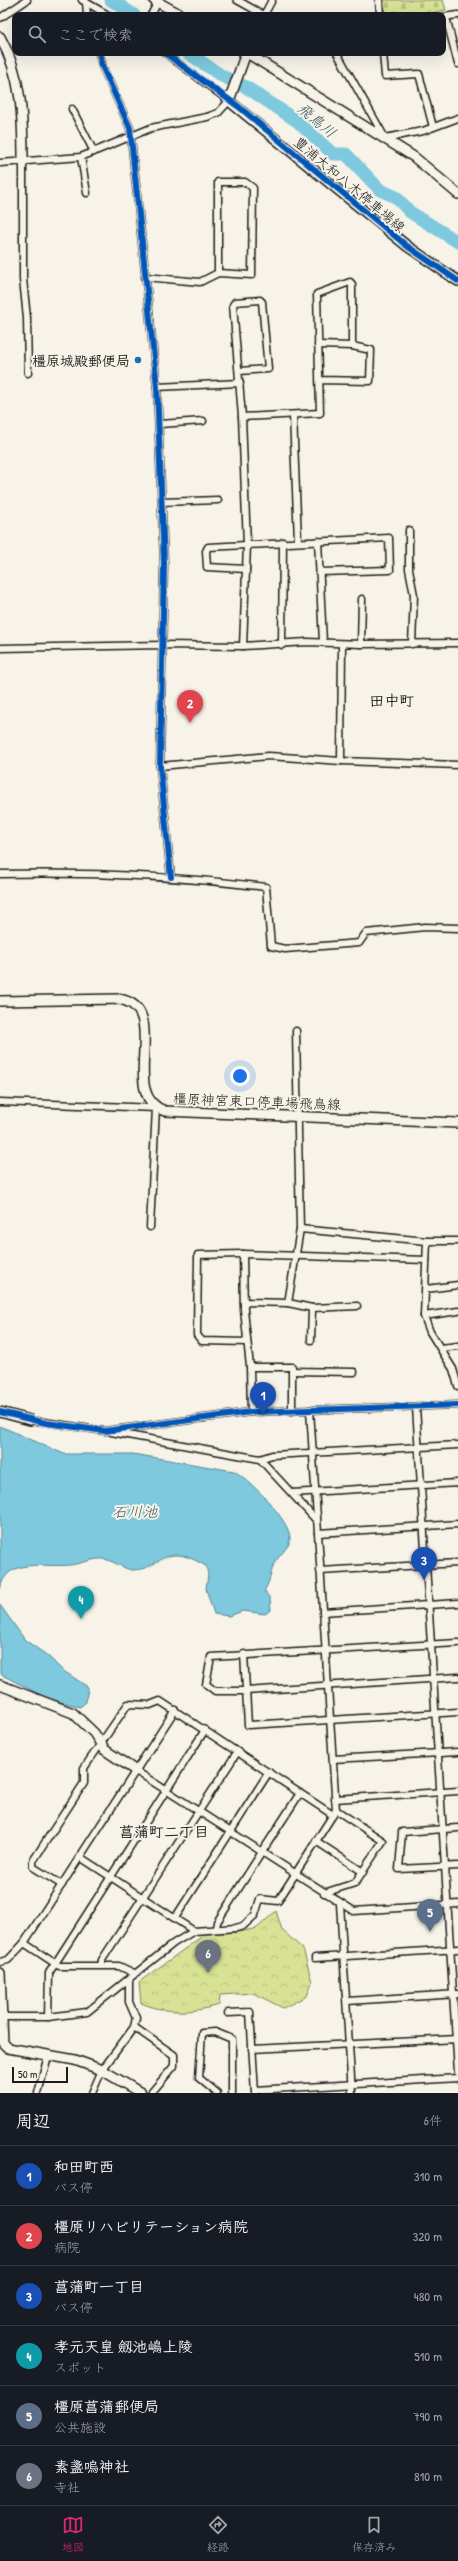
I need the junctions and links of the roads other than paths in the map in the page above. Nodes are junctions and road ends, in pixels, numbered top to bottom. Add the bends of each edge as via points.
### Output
1 (27, 0) edge
2 (237, 0) edge
3 (272, 0) edge
4 (379, 0) edge
5 (84, 1) edge
6 (156, 3) edge
7 (14, 12) edge
8 (86, 12) edge
9 (103, 12) edge
10 (175, 12) edge
11 (259, 12) edge
12 (266, 12) edge
13 (380, 12) edge
14 (12, 13) edge
15 (458, 15) edge
16 (446, 17) edge
17 (0, 18) edge
18 (446, 24) edge
19 (0, 37) edge
20 (100, 56) edge
21 (169, 56) edge
22 (246, 56) edge
23 (248, 56) edge
24 (339, 56) edge
25 (383, 56) edge
26 (458, 64) edge
27 (229, 101) junction
28 (72, 109) dead end
29 (458, 118) edge
30 (432, 127) junction
31 (130, 135) junction
32 (384, 138) junction
33 (94, 152) junction
34 (82, 157) junction
35 (23, 162) junction
36 (0, 163) edge
37 (87, 193) dead end
38 (458, 194) edge
39 (218, 273) junction
40 (145, 277) junction
41 (458, 281) edge
42 (318, 345) junction
43 (352, 346) junction
44 (239, 371) junction
45 (28, 373) dead end
46 (319, 380) junction
47 (240, 383) junction
48 (157, 387) junction
49 (293, 415) junction
50 (242, 417) junction
51 (203, 421) dead end
52 (160, 424) junction
53 (218, 500) dead end
54 (162, 502) junction
55 (409, 530) dead end
56 (318, 540) junction
57 (298, 541) junction
58 (283, 542) junction
59 (247, 545) junction
60 (246, 569) junction
61 (320, 572) junction
62 (362, 599) dead end
63 (323, 642) junction
64 (458, 643) edge
65 (163, 644) junction
66 (342, 644) junction
67 (361, 644) junction
68 (412, 644) junction
69 (282, 645) junction
70 (243, 646) junction
71 (0, 648) edge
72 (341, 761) junction
73 (458, 765) edge
74 (160, 766) junction
75 (0, 874) edge
76 (170, 877) junction
77 (458, 928) edge
78 (0, 1001) edge
79 (296, 1031) dead end
80 (0, 1102) edge
81 (156, 1108) junction
82 (297, 1117) junction
83 (458, 1123) edge
84 (150, 1227) dead end
85 (300, 1229) junction
86 (426, 1241) junction
87 (458, 1241) edge
88 (243, 1254) junction
89 (296, 1256) junction
90 (426, 1260) junction
91 (458, 1284) edge
92 (426, 1289) junction
93 (244, 1302) junction
94 (288, 1303) junction
95 (357, 1306) dead end
96 (312, 1308) junction
97 (458, 1311) edge
98 (424, 1316) junction
99 (311, 1340) dead end
100 (247, 1342) junction
101 (458, 1346) edge
102 (441, 1348) junction
103 (250, 1367) junction
104 (292, 1371) junction
105 (354, 1372) dead end
106 (458, 1386) edge
107 (458, 1405) edge
108 (416, 1407) junction
109 (310, 1410) junction
110 (292, 1411) junction
111 (0, 1412) edge
112 (251, 1412) junction
113 (30, 1420) joint
114 (105, 1431) junction
115 (458, 1445) edge
116 (419, 1446) junction
117 (313, 1453) junction
118 (260, 1459) junction
119 (458, 1483) edge
120 (422, 1485) junction
121 (315, 1492) junction
122 (292, 1493) junction
123 (317, 1521) junction
124 (458, 1524) edge
125 (424, 1526) junction
126 (318, 1533) junction
127 (458, 1563) edge
128 (427, 1566) junction
129 (320, 1571) junction
130 (458, 1603) edge
131 (430, 1605) junction
132 (323, 1612) junction
133 (458, 1643) edge
134 (432, 1644) junction
135 (325, 1651) junction
136 (244, 1654) junction
137 (458, 1677) edge
138 (434, 1679) junction
139 (0, 1685) edge
140 (327, 1686) junction
141 (246, 1691) junction
142 (175, 1710) junction
143 (458, 1712) edge
144 (436, 1714) junction
145 (330, 1721) junction
146 (206, 1730) junction
147 (101, 1746) junction
148 (238, 1752) junction
149 (458, 1752) edge
150 (439, 1753) junction
151 (333, 1759) junction
152 (136, 1772) junction
153 (269, 1772) junction
154 (167, 1791) junction
155 (458, 1791) edge
156 (441, 1792) junction
157 (300, 1793) junction
158 (335, 1799) junction
159 (198, 1811) junction
160 (334, 1812) junction
161 (458, 1828) edge
162 (444, 1829) junction
163 (231, 1833) junction
164 (316, 1841) junction
165 (261, 1852) junction
166 (80, 1857) junction
167 (445, 1866) junction
168 (458, 1866) edge
169 (363, 1872) junction
170 (295, 1874) junction
171 (111, 1877) junction
172 (62, 1885) junction
173 (324, 1893) junction
174 (143, 1898) junction
175 (340, 1904) junction
176 (458, 1904) edge
177 (448, 1905) junction
178 (175, 1918) junction
179 (216, 1928) junction
180 (194, 1931) junction
181 (24, 1943) junction
182 (450, 1950) junction
183 (458, 1950) edge
184 (344, 1956) junction
185 (315, 1958) dead end
186 (0, 1962) edge
187 (55, 1964) junction
188 (102, 1966) junction
189 (0, 1972) edge
190 (134, 1973) junction
191 (129, 1980) junction
192 (456, 1994) edge
193 (347, 2001) junction
194 (228, 2013) dead end
195 (2, 2017) junction
196 (48, 2017) junction
197 (134, 2027) junction
198 (1, 2030) edge
199 (457, 2039) edge
200 (2, 2044) edge
201 (349, 2044) junction
202 (252, 2050) junction
203 (48, 2056) junction
204 (102, 2070) junction
205 (458, 2072) edge
206 (458, 2078) edge
207 (351, 2084) junction
208 (255, 2091) edge
209 (38, 2093) edge
210 (92, 2093) edge
211 (141, 2093) edge
212 (151, 2093) edge
213 (217, 2093) edge
214 (232, 2093) edge
215 (352, 2093) edge

1 - 7 street
2 - 11 street
3 - 12 street
4 - 13 street
5 - 8 street
5 - 9 street
6 - 10 main road
14 - 17 street
15 - 16 street
18 - 26 street
19 - 35 main road via 9,52 21,94 24,116
20 - 31 street via 128,122
21 - 27 street
22 - 27 main road
23 - 32 main road
24 - 32 street
25 - 30 street via 385,76 419,74
27 - 31 street via 218,113 207,117 151,128
27 - 41 main road, 豊浦大和八木停車場線 via 407,246
28 - 33 street
29 - 30 street
30 - 32 street
31 - 33 street
31 - 40 street via 140,206
32 - 38 main road via 424,163
33 - 34 street
34 - 35 street
34 - 37 street
35 - 36 street
35 - 45 street via 23,279
39 - 39 street via 252,275 253,188 245,182 218,182
39 - 40 street via 200,282
40 - 48 street
42 - 43 street
42 - 43 street via 317,294 350,282
42 - 46 street
43 - 46 street via 370,350 370,381
44 - 44 street via 233,305 235,302 260,300 268,369
44 - 47 street
46 - 49 street via 320,413
47 - 48 street
47 - 50 street
48 - 52 street
49 - 50 street
49 - 57 street
50 - 59 street
51 - 52 street
52 - 54 street
53 - 54 street
54 - 65 street
55 - 68 street via 409,569 414,595
56 - 57 street
56 - 61 street
56 - 61 street via 389,538 390,570
57 - 58 street
58 - 59 street
58 - 69 street
59 - 60 street
59 - 60 street via 208,547 206,550 207,567
60 - 70 street
61 - 63 street
62 - 67 street
63 - 66 street
63 - 69 street
64 - 68 street
65 - 70 street
65 - 71 street
65 - 74 street
66 - 67 street
66 - 72 street
67 - 68 street
69 - 70 street
72 - 73 street
72 - 74 street via 269,756
74 - 76 street
75 - 76 street via 97,873
76 - 77 street via 266,887 272,946 285,949 359,943 366,933 387,930
78 - 81 main road, 橿原神宮東口停車場飛鳥線 via 119,999 132,1004 143,1018 144,1086 147,1099
79 - 82 street
80 - 81 street
81 - 82 main road, 橿原神宮東口停車場飛鳥線 via 169,1112
81 - 84 street
82 - 83 main road, 橿原神宮東口停車場飛鳥線
82 - 85 street
85 - 86 street
85 - 89 street
86 - 87 street
86 - 90 street
88 - 89 street
88 - 93 street
88 - 100 street via 198,1255 197,1335 202,1341
89 - 90 street
89 - 94 street
90 - 92 street
91 - 92 street
92 - 98 street
93 - 94 street
93 - 100 street
94 - 96 street
95 - 96 street
96 - 99 street
97 - 98 street
98 - 102 street
100 - 103 street
101 - 102 street
102 - 106 street via 453,1369
103 - 104 street via 292,1367
103 - 112 street
104 - 105 street
104 - 110 street
107 - 108 street
108 - 109 street
108 - 116 street
109 - 110 street
109 - 117 street
110 - 112 street
111 - 113 main road
112 - 114 street
113 - 114 street
114 - 118 street
115 - 116 street
116 - 117 street
116 - 120 street
117 - 118 street via 272,1455
117 - 121 street
118 - 122 street
119 - 120 street
120 - 121 street
120 - 125 street
121 - 122 street
121 - 123 street
122 - 123 street
123 - 126 street
124 - 125 street
125 - 126 street
125 - 128 street
126 - 129 street
127 - 128 street
128 - 129 street
128 - 131 street
129 - 132 street
130 - 131 street
131 - 132 street
131 - 134 street
132 - 135 street
133 - 134 street
134 - 135 street
134 - 138 street
135 - 136 street
135 - 140 street
136 - 141 street
136 - 141 street via 211,1657 206,1684 215,1691
137 - 138 street
138 - 140 street
138 - 144 street
139 - 147 main road via 73,1713 94,1733
140 - 141 street
140 - 145 street
141 - 145 street via 248,1725
142 - 146 street
142 - 147 street via 160,1700 150,1705 128,1704
142 - 152 street
143 - 144 street
144 - 145 street
144 - 150 street
145 - 151 street
146 - 148 street
146 - 154 street
147 - 152 main road
147 - 172 street via 84,1768 84,1783 33,1861 33,1867
148 - 153 street
148 - 159 street
149 - 150 street
150 - 151 street
150 - 156 street
151 - 158 street
152 - 154 street
152 - 166 street
153 - 157 street
153 - 163 street
154 - 159 street
154 - 171 street
155 - 156 street
156 - 158 street
156 - 162 street
157 - 160 street
157 - 165 street
158 - 160 street
159 - 163 street
159 - 174 street
160 - 164 street
160 - 169 street via 383,1841
161 - 162 street
162 - 167 street
162 - 167 street via 402,1832 399,1869
163 - 165 street
163 - 178 street
164 - 169 street
164 - 170 street
165 - 170 street
165 - 179 street via 217,1922
166 - 171 street
166 - 172 street
167 - 168 street
167 - 177 street
169 - 173 street via 355,1883
170 - 173 street
170 - 179 street via 278,1901 260,1899 255,1914 243,1926
171 - 174 street
171 - 187 street
172 - 181 street
173 - 175 street
174 - 178 street
174 - 188 street via 102,1960
175 - 177 street via 354,1911
175 - 184 street
176 - 177 street
177 - 182 street
178 - 180 street
179 - 180 street
180 - 190 street via 174,1942
181 - 186 street via 8,1960
181 - 187 street
182 - 183 street
182 - 184 street
182 - 192 street
184 - 185 street
184 - 193 street
187 - 188 street
187 - 196 street via 49,1973
188 - 190 street via 119,1966
189 - 195 main road
190 - 191 street
191 - 196 street via 88,2012
191 - 197 street via 129,2002 136,2018
192 - 193 street
192 - 199 street
193 - 201 street
194 - 202 street via 250,2012
195 - 196 street
195 - 198 main road
197 - 204 street
197 - 212 street via 174,2055 174,2066
198 - 200 main road
199 - 201 street
199 - 205 street
200 - 203 main road via 13,2050
201 - 202 street
201 - 207 street
202 - 208 street
203 - 204 main road via 75,2060
203 - 209 street
204 - 210 street
204 - 211 main road
206 - 207 street
207 - 208 street
207 - 215 street
213 - 214 street via 199,2078 202,2033 215,2032 232,2039

